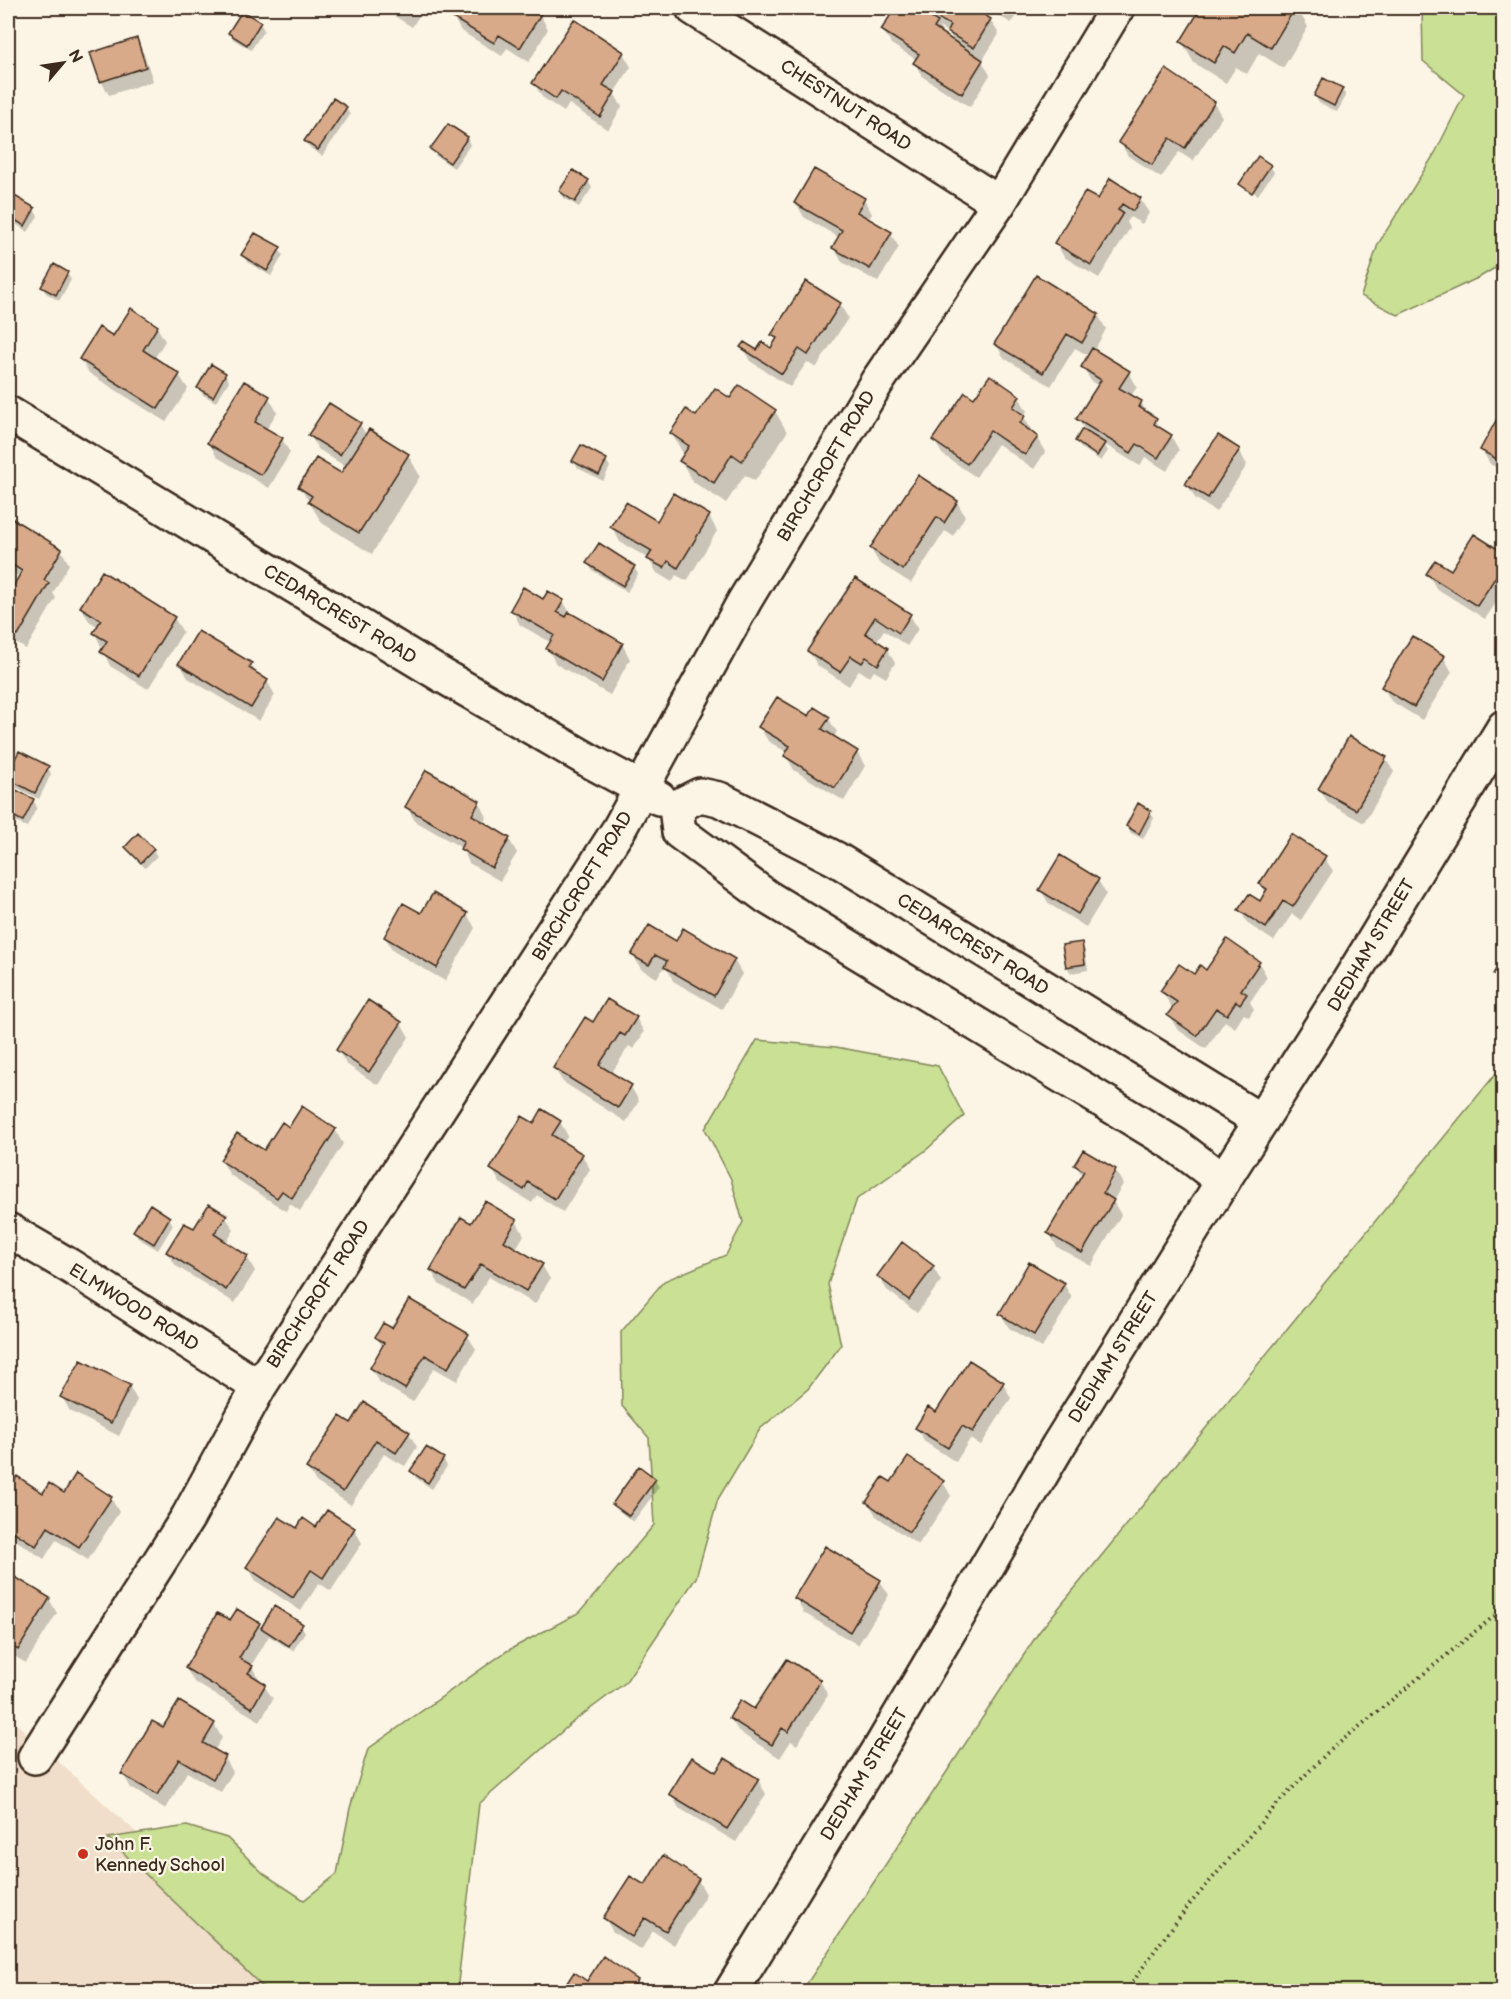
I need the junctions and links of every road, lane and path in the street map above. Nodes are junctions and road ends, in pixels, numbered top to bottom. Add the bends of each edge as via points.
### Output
1 (693, 8) edge
2 (1117, 8) edge
3 (999, 203) junction
4 (8, 413) edge
5 (1503, 727) edge
6 (641, 789) junction
7 (676, 807) junction
8 (1261, 1121) junction
9 (1223, 1181) junction
10 (8, 1230) edge
11 (259, 1387) junction
12 (1503, 1608) edge
13 (35, 1757) dead end
14 (731, 1992) edge
15 (1126, 1992) edge

1 - 3 street, CHESTNUT ROAD
2 - 3 street, BIRCHCROFT ROAD
3 - 6 street, BIRCHCROFT ROAD via 877,382 745,600
4 - 6 street, CEDARCREST ROAD via 443,676
5 - 8 street, DEDHAM STREET
6 - 7 street, CEDARCREST ROAD
6 - 11 street, BIRCHCROFT ROAD via 613,839
7 - 8 street, CEDARCREST ROAD via 700,795 719,799 836,859
7 - 9 street via 679,832 767,897 1174,1144
8 - 9 street, DEDHAM STREET
9 - 14 street, DEDHAM STREET via 1064,1436
10 - 11 street, ELMWOOD ROAD
11 - 13 street, BIRCHCROFT ROAD via 188,1517
12 - 15 path via 1327,1753 1190,1904

